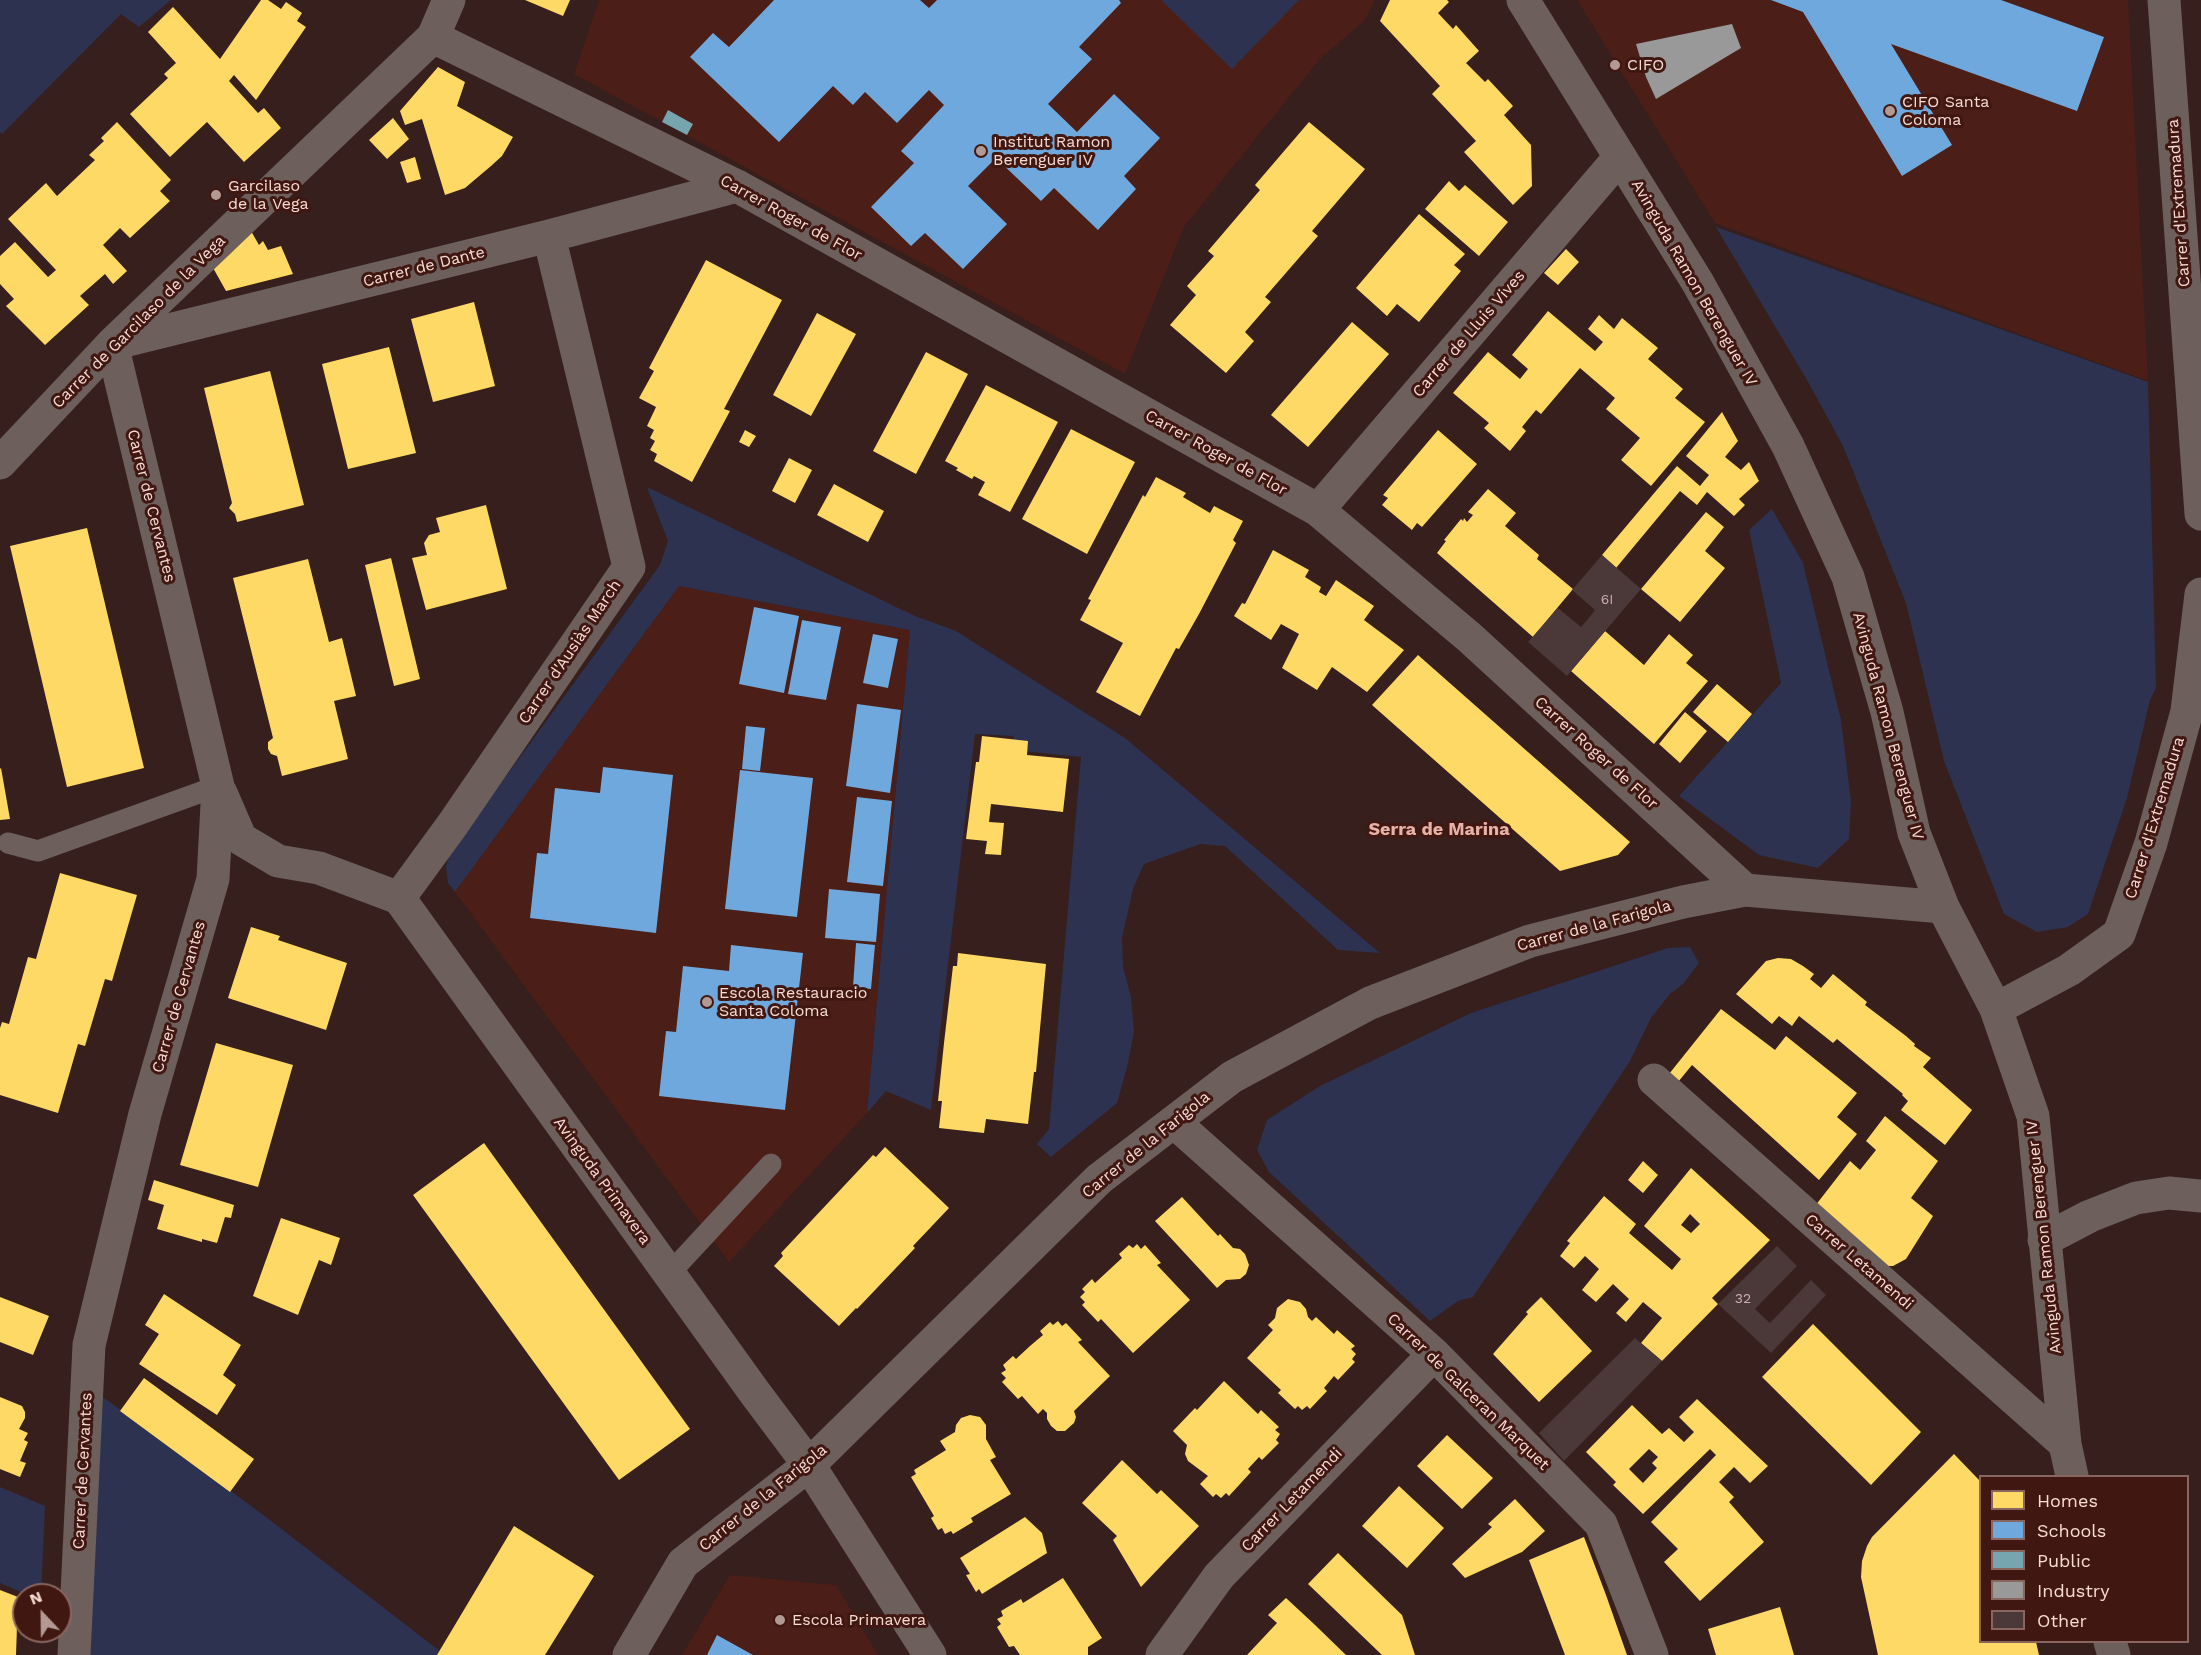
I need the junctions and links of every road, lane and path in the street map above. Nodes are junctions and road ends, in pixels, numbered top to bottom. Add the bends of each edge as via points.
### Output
1 (449, 0) edge
2 (1523, 0) edge
3 (2164, 0) edge
4 (434, 38) junction
5 (1620, 158) junction
6 (736, 186) junction
7 (549, 236) junction
8 (112, 344) junction
9 (0, 463) edge
10 (1318, 510) junction
11 (2201, 514) edge
12 (2201, 594) edge
13 (218, 786) junction
14 (8, 843) dead end
15 (1745, 890) junction
16 (399, 898) junction
17 (1943, 907) junction
18 (1996, 1009) junction
19 (1654, 1080) dead end
20 (1174, 1122) junction
21 (771, 1164) dead end
22 (2201, 1196) edge
23 (2044, 1240) junction
24 (669, 1274) junction
25 (1434, 1354) junction
26 (2065, 1444) junction
27 (809, 1465) junction
28 (2072, 1475) edge
29 (74, 1655) edge
30 (630, 1655) edge
31 (930, 1655) edge
32 (1162, 1655) edge
33 (1652, 1655) edge

1 - 4 street, Carrer de Garcilaso de la Vega
2 - 5 street, Avinguda Ramon Berenguer IV
3 - 11 street, Carrer d'Extremadura
4 - 6 street, Carrer Roger de Flor
4 - 8 street, Carrer de Garcilaso de la Vega
5 - 10 street, Carrer de Lluis Vives
5 - 17 street, Avinguda Ramon Berenguer IV via 1698,283 1788,446 1848,577 1887,712 1914,833
6 - 7 street, Carrer de Dante
6 - 10 street, Carrer Roger de Flor
7 - 8 street, Carrer de Dante
7 - 16 street, Carrer d'Ausiàs March via 629,567
8 - 9 street, Carrer de Garcilaso de la Vega
8 - 13 street, Carrer de Cervantes
10 - 15 street, Carrer Roger de Flor via 1468,637
12 - 18 street, Carrer d'Extremadura via 2187,711 2151,843 2119,934 2069,970
13 - 14 lane via 38,851
13 - 16 street via 241,839 278,861 319,868
13 - 29 street, Carrer de Cervantes via 213,879 145,1114 89,1345
15 - 17 street
15 - 20 street, Carrer de la Farigola via 1530,941 1370,1003 1233,1077
16 - 24 street, Avinguda Primavera
17 - 18 street, Avinguda Ramon Berenguer IV
18 - 23 street, Avinguda Ramon Berenguer IV via 2033,1116
19 - 26 street, Carrer Letamendi
20 - 25 street, Carrer de Galceran Marquet
20 - 27 street, Carrer de la Farigola via 1099,1179
21 - 24 lane
22 - 23 street via 2169,1193 2136,1198
23 - 26 street, Avinguda Ramon Berenguer IV
24 - 27 street, Avinguda Primavera
25 - 32 street, Carrer Letamendi via 1219,1576
25 - 33 street, Carrer de Galceran Marquet via 1601,1524
26 - 28 street, Avinguda Ramon Berenguer IV
27 - 30 street, Carrer de la Farigola via 682,1563
27 - 31 street, Avinguda Primavera

